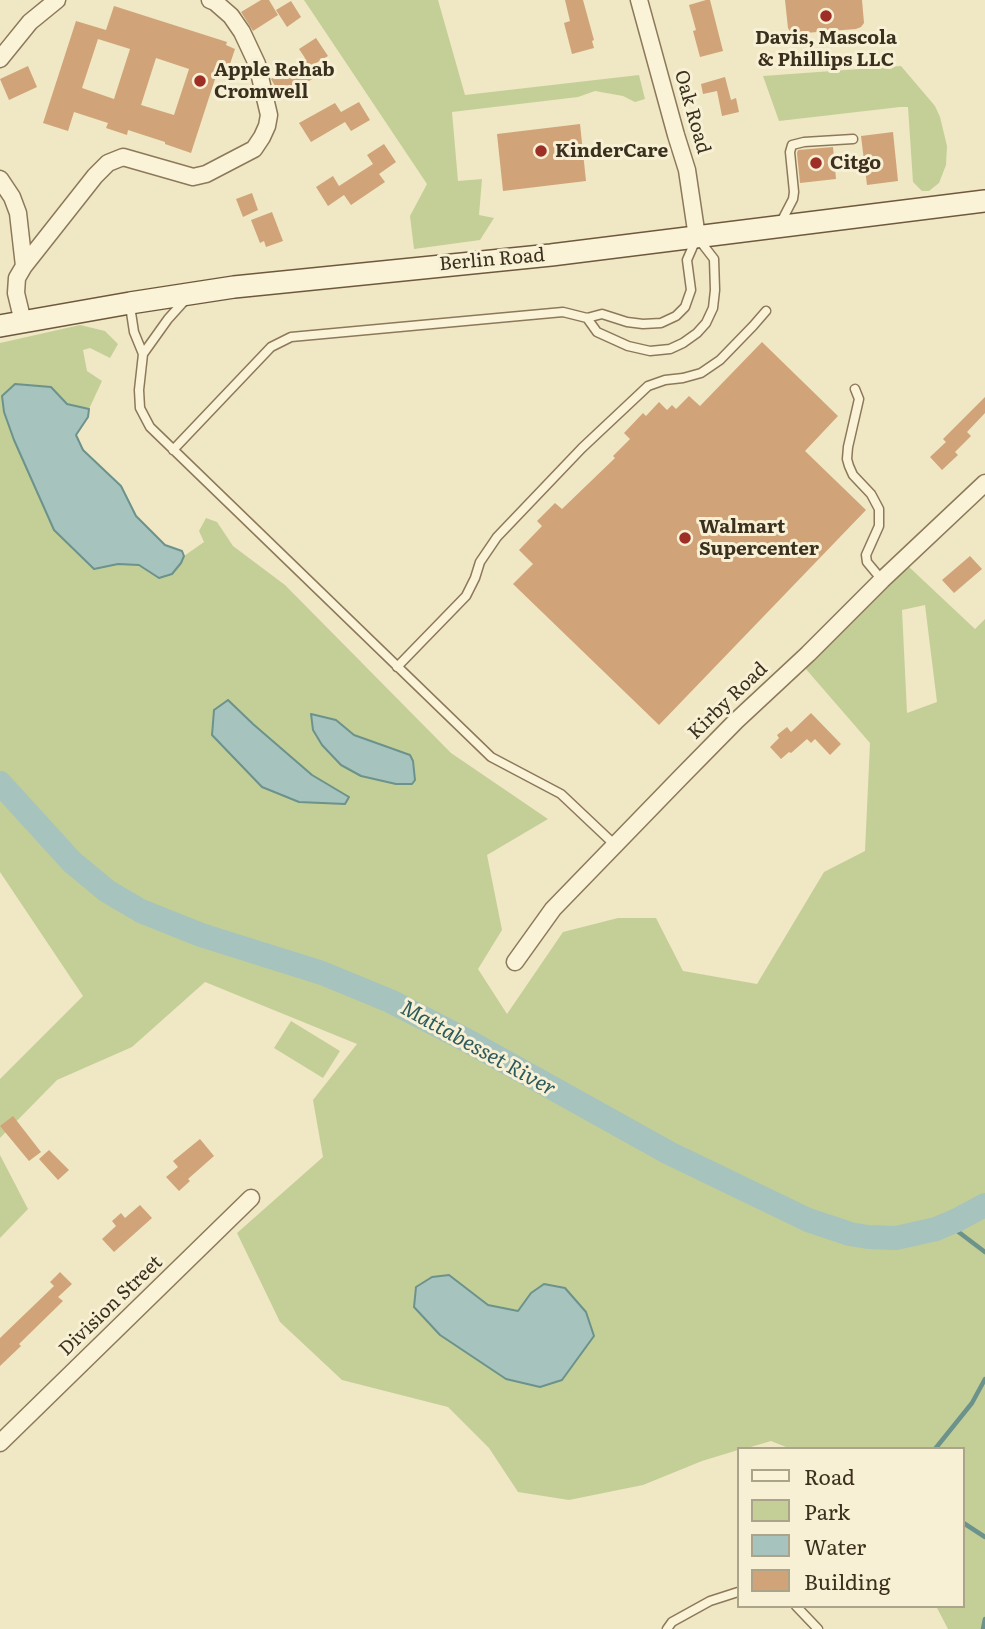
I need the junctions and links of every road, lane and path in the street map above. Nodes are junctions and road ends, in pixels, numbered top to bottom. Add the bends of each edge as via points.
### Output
1 (57, 0) edge
2 (210, 0) edge
3 (639, 0) edge
4 (0, 59) edge
5 (853, 139) dead end
6 (0, 179) edge
7 (985, 201) edge
8 (779, 226) junction
9 (697, 237) junction
10 (24, 266) junction
11 (191, 293) junction
12 (130, 303) junction
13 (766, 311) dead end
14 (587, 318) junction
15 (23, 322) junction
16 (0, 326) edge
17 (143, 354) junction
18 (855, 389) dead end
19 (173, 450) junction
20 (985, 483) edge
21 (882, 580) junction
22 (397, 667) junction
23 (615, 845) junction
24 (515, 962) dead end
25 (251, 1198) dead end
26 (0, 1443) edge
27 (736, 1593) edge
28 (798, 1608) edge
29 (667, 1629) edge
30 (818, 1629) edge

1 - 4 street via 30,22
2 - 10 street via 231,16 257,64 269,115 254,149 193,177 123,157 108,163
3 - 9 street, Oak Road via 687,170
5 - 8 lane via 792,145 793,199
6 - 10 street via 18,213
7 - 8 main road, Berlin Road
8 - 9 main road, Berlin Road
9 - 11 main road, Berlin Road
9 - 14 lane via 687,260 691,290 676,316 643,324 602,314
9 - 14 lane via 714,258 715,289 713,308 697,333 670,349 650,351 597,332
10 - 15 street via 16,293
11 - 12 main road, Berlin Road
11 - 17 lane
12 - 15 main road, Berlin Road
12 - 17 lane
13 - 22 lane via 720,360 701,373 648,386 582,448 497,537 466,596
14 - 19 lane via 563,312 291,337 271,347
15 - 16 main road, Berlin Road
17 - 19 lane via 140,408
18 - 21 lane via 859,399 847,458 853,475 879,509 879,526 866,555
19 - 22 lane
20 - 21 street, Kirby Road
21 - 23 street, Kirby Road
22 - 23 lane via 491,757 561,794
23 - 24 street, Kirby Road via 554,909
25 - 26 street, Division Street
27 - 29 lane via 710,1601
28 - 30 lane

